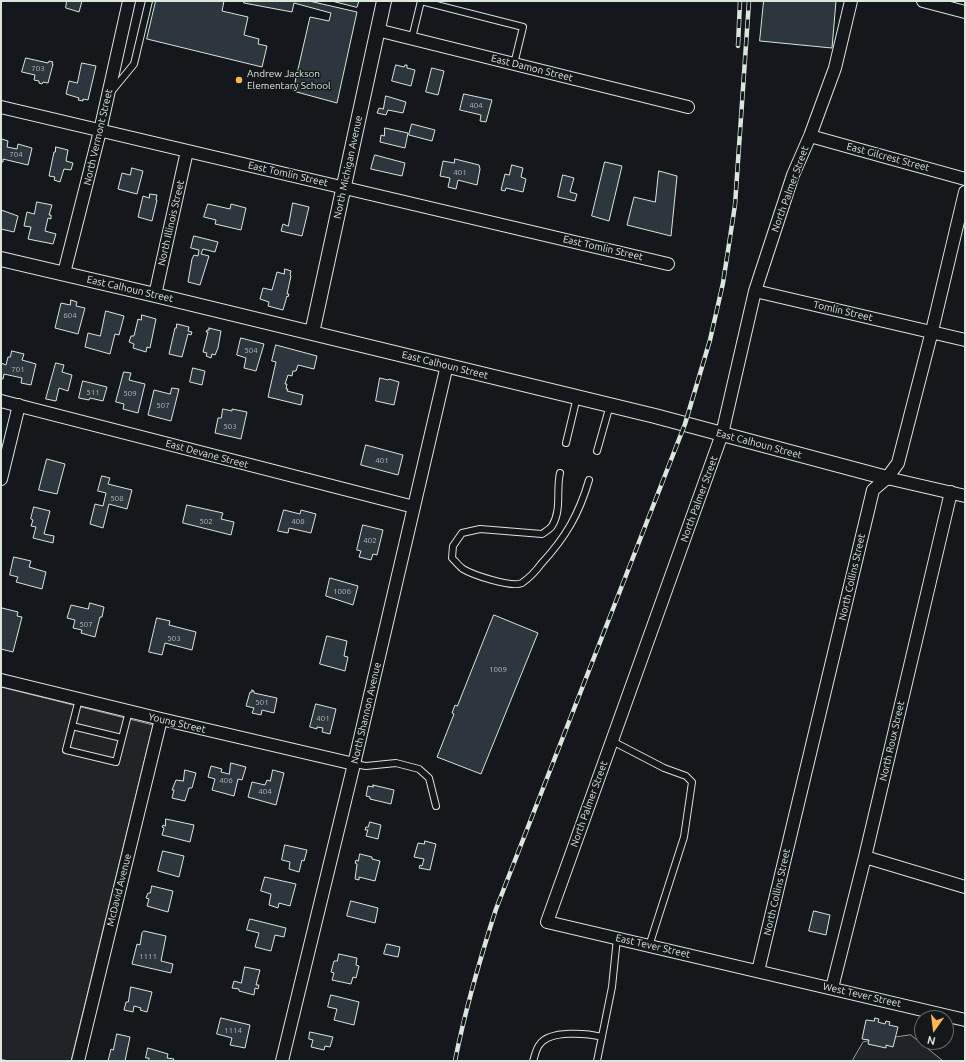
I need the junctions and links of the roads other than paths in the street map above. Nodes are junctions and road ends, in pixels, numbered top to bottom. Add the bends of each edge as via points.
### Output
1 (129, 1) edge
2 (149, 1) edge
3 (384, 1) edge
4 (851, 1) edge
5 (923, 1) edge
6 (965, 12) edge
7 (377, 30) junction
8 (412, 38) junction
9 (514, 64) junction
10 (108, 96) junction
11 (1, 106) edge
12 (688, 107) dead end
13 (100, 130) junction
14 (810, 136) junction
15 (187, 151) junction
16 (965, 178) edge
17 (344, 187) junction
18 (965, 192) edge
19 (1, 259) edge
20 (668, 264) dead end
21 (64, 273) junction
22 (755, 291) junction
23 (155, 294) junction
24 (932, 331) junction
25 (312, 333) junction
26 (965, 340) edge
27 (447, 365) junction
28 (577, 397) junction
29 (1, 401) edge
30 (19, 405) junction
31 (610, 405) junction
32 (722, 434) junction
33 (566, 444) dead end
34 (597, 451) dead end
35 (560, 473) dead end
36 (887, 478) junction
37 (1, 479) edge
38 (589, 480) dead end
39 (951, 492) junction
40 (965, 496) edge
41 (414, 507) junction
42 (1, 680) edge
43 (79, 699) junction
44 (128, 711) junction
45 (161, 720) junction
46 (72, 726) junction
47 (122, 738) junction
48 (612, 741) junction
49 (354, 764) junction
50 (436, 806) dead end
51 (865, 857) junction
52 (965, 887) edge
53 (547, 922) joint
54 (616, 938) junction
55 (649, 946) junction
56 (758, 971) junction
57 (832, 988) junction
58 (965, 1020) edge
59 (602, 1037) junction
60 (78, 1061) edge
61 (282, 1061) edge
62 (532, 1061) edge
63 (597, 1061) edge

1 - 10 street, North Vermont Street
2 - 10 lane via 134,64
3 - 7 street, North Michigan Avenue
4 - 14 street, North Palmer Street via 835,68
5 - 6 street
7 - 8 street, East Damon Street
7 - 17 street, North Michigan Avenue
8 - 9 street, East Damon Street
8 - 9 lane via 421,1 523,26
9 - 12 street, East Damon Street
10 - 13 street, North Vermont Street
11 - 13 street, East Tomlin Street
13 - 15 street, East Tomlin Street
13 - 21 street, North Vermont Street
14 - 16 street, East Gilcrest Street
14 - 22 street, North Palmer Street via 793,175
15 - 17 street, East Tomlin Street
15 - 23 street, North Illinois Street
17 - 20 street, East Tomlin Street
17 - 25 street, North Michigan Avenue
18 - 24 street, North Collins Street
19 - 21 street, East Calhoun Street
21 - 23 street, East Calhoun Street
22 - 24 street, Tomlin Street
22 - 32 street, North Palmer Street
23 - 25 street, East Calhoun Street
24 - 26 street, Tomlin Street
24 - 36 street, North Collins Street via 898,463
25 - 27 street, East Calhoun Street
27 - 28 street, East Calhoun Street
27 - 41 street, North Shannon Avenue
28 - 31 street, East Calhoun Street
28 - 33 lane
29 - 30 street, East Devane Street
30 - 37 street
30 - 41 street, East Devane Street
31 - 32 street, East Calhoun Street
31 - 34 lane
32 - 36 street, East Calhoun Street
32 - 48 street, North Palmer Street
35 - 38 lane via 556,515 552,527 542,534 480,529 462,533 453,546 452,558 463,569 489,579 506,584 520,584 533,574 567,532 582,502
36 - 39 street
36 - 56 street, North Collins Street via 873,490
39 - 40 street
39 - 51 street, North Roux Street
41 - 49 street, North Shannon Avenue
42 - 43 street, Young Street
43 - 44 street, Young Street
43 - 46 lane
44 - 45 street, Young Street
44 - 47 lane
45 - 49 street, Young Street
45 - 60 street, McDavid Avenue
46 - 47 lane
46 - 47 lane via 66,750 116,762
48 - 53 street, North Palmer Street
48 - 55 lane via 664,768 686,776 692,782 684,837
49 - 50 lane via 366,766 396,762 419,769 429,778
49 - 61 street, North Shannon Avenue
51 - 52 street
51 - 57 street, North Roux Street
53 - 54 street, East Tever Street
54 - 55 street, East Tever Street
54 - 59 lane via 612,987
55 - 56 street, East Tever Street
56 - 57 street, West Tever Street
57 - 58 street, West Tever Street
59 - 62 lane via 590,1034 552,1036 540,1044
59 - 63 lane

